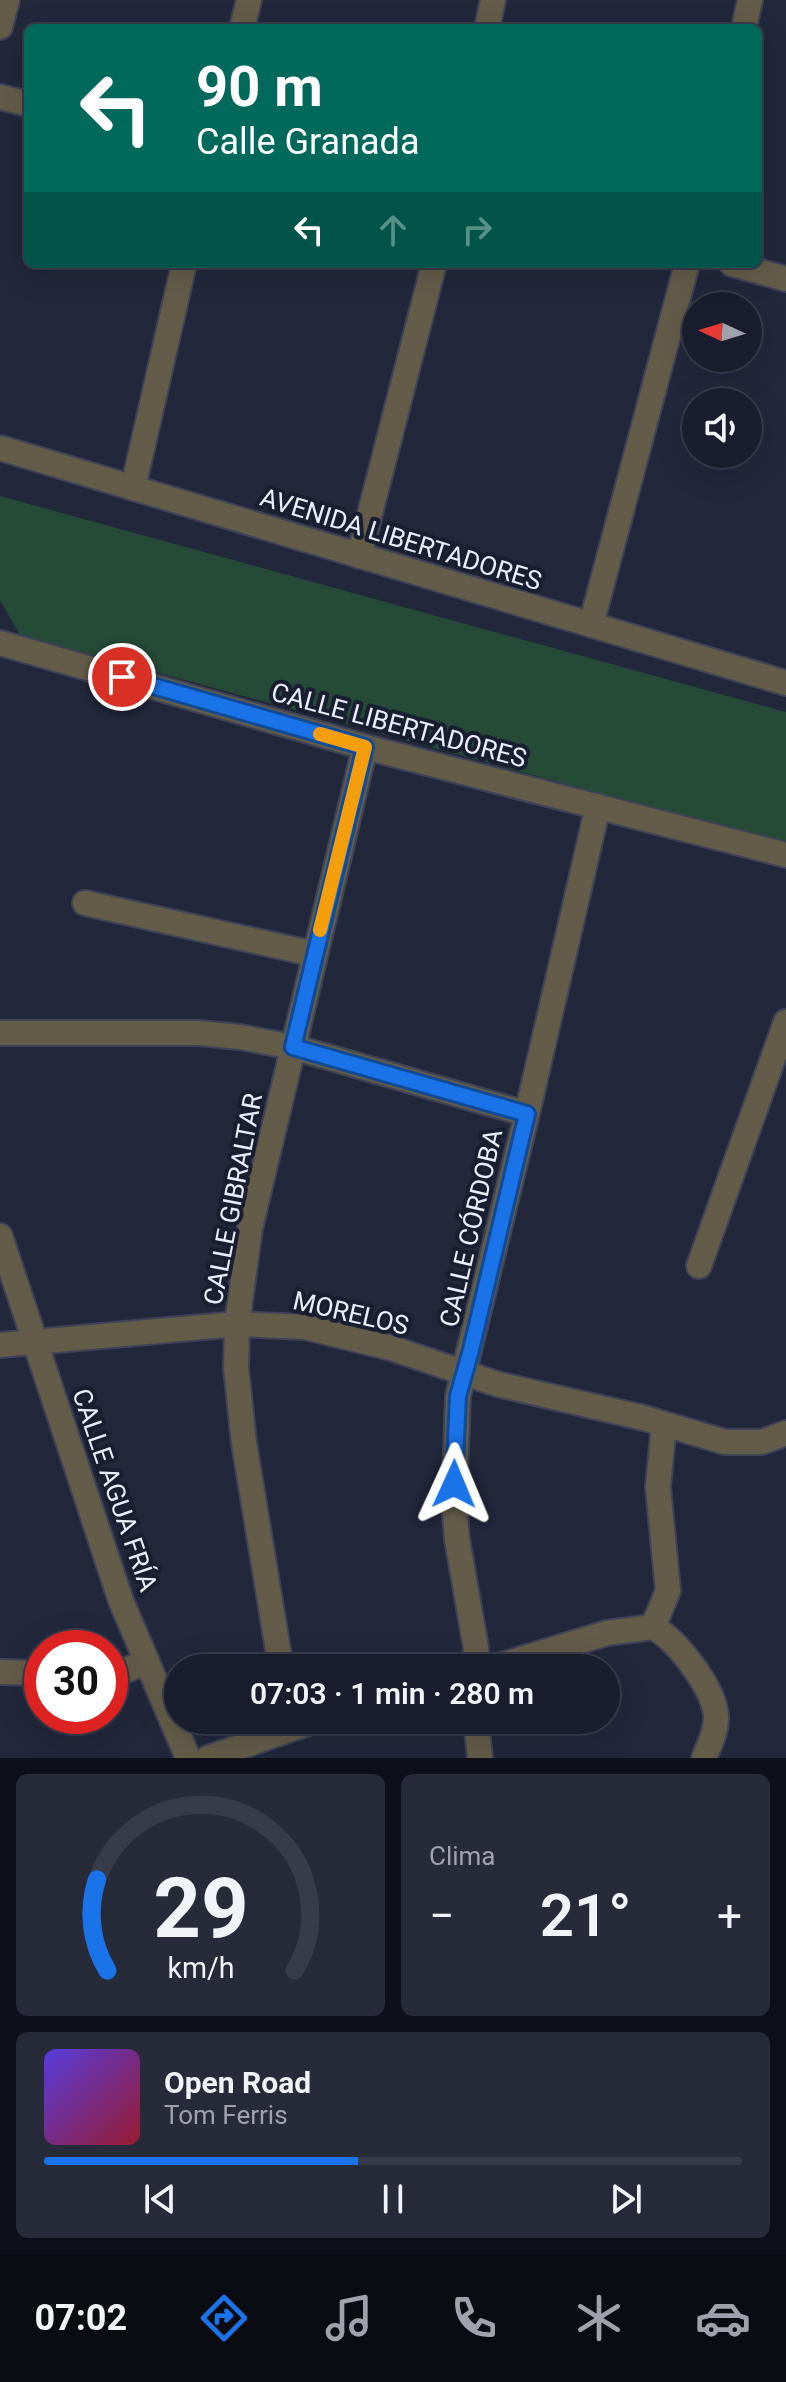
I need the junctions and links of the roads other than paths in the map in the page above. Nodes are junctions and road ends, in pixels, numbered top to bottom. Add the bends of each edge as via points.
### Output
1 (7, 0) edge
2 (249, 0) edge
3 (493, 0) edge
4 (750, 0) edge
5 (243, 24) edge
6 (488, 24) edge
7 (745, 24) edge
8 (0, 27) edge
9 (0, 97) edge
10 (24, 103) edge
11 (183, 268) edge
12 (433, 268) edge
13 (686, 268) edge
14 (746, 268) edge
15 (786, 279) edge
16 (0, 448) edge
17 (133, 488) junction
18 (359, 556) junction
19 (591, 625) junction
20 (0, 643) edge
21 (786, 683) edge
22 (365, 747) junction
23 (598, 806) junction
24 (786, 855) edge
25 (85, 903) dead end
26 (314, 954) junction
27 (786, 1022) edge
28 (0, 1033) edge
29 (293, 1047) junction
30 (527, 1114) junction
31 (0, 1236) edge
32 (699, 1266) dead end
33 (237, 1324) junction
34 (36, 1342) junction
35 (0, 1345) edge
36 (463, 1373) junction
37 (664, 1424) junction
38 (786, 1433) edge
39 (653, 1627) junction
40 (279, 1654) edge
41 (476, 1654) edge
42 (538, 1654) edge
43 (147, 1661) junction
44 (128, 1669) edge
45 (0, 1672) edge
46 (24, 1673) edge
47 (266, 1734) edge
48 (477, 1734) edge
49 (188, 1758) edge
50 (208, 1758) edge
51 (480, 1758) edge
52 (704, 1758) edge

1 - 8 street
2 - 5 street
3 - 6 street
4 - 7 street
9 - 10 street
11 - 17 street
12 - 18 street
13 - 19 street
14 - 15 street
16 - 17 street, AVENIDA LIBERTADORES
17 - 18 street, AVENIDA LIBERTADORES
18 - 19 street, AVENIDA LIBERTADORES
19 - 21 street, AVENIDA LIBERTADORES
20 - 22 street, CALLE LIBERTADORES
22 - 23 street, CALLE LIBERTADORES
22 - 26 street, CALLE GIBRALTAR
23 - 24 street, CALLE LIBERTADORES
23 - 30 street, CALLE CÓRDOBA
25 - 26 street
26 - 29 street, CALLE GIBRALTAR
27 - 32 street
28 - 29 street via 199,1033
29 - 30 street
29 - 33 street, CALLE GIBRALTAR via 250,1228
30 - 36 street, CALLE CÓRDOBA
31 - 34 street, CALLE AGUA FRÍA
33 - 34 street, MORELOS
33 - 36 street, MORELOS via 328,1331
33 - 40 street, CALLE GIBRALTAR via 244,1443
34 - 35 street, MORELOS
34 - 43 street, CALLE AGUA FRÍA via 121,1601
36 - 37 street, MORELOS
36 - 41 street, CALLE CÓRDOBA via 454,1502
37 - 38 street, MORELOS via 725,1442 762,1442
37 - 39 street via 658,1487 668,1591
39 - 42 street via 607,1633
39 - 52 street via 688,1658 715,1708 716,1727
43 - 44 street
43 - 49 street, CALLE AGUA FRÍA
45 - 46 street
47 - 50 street
48 - 51 street

